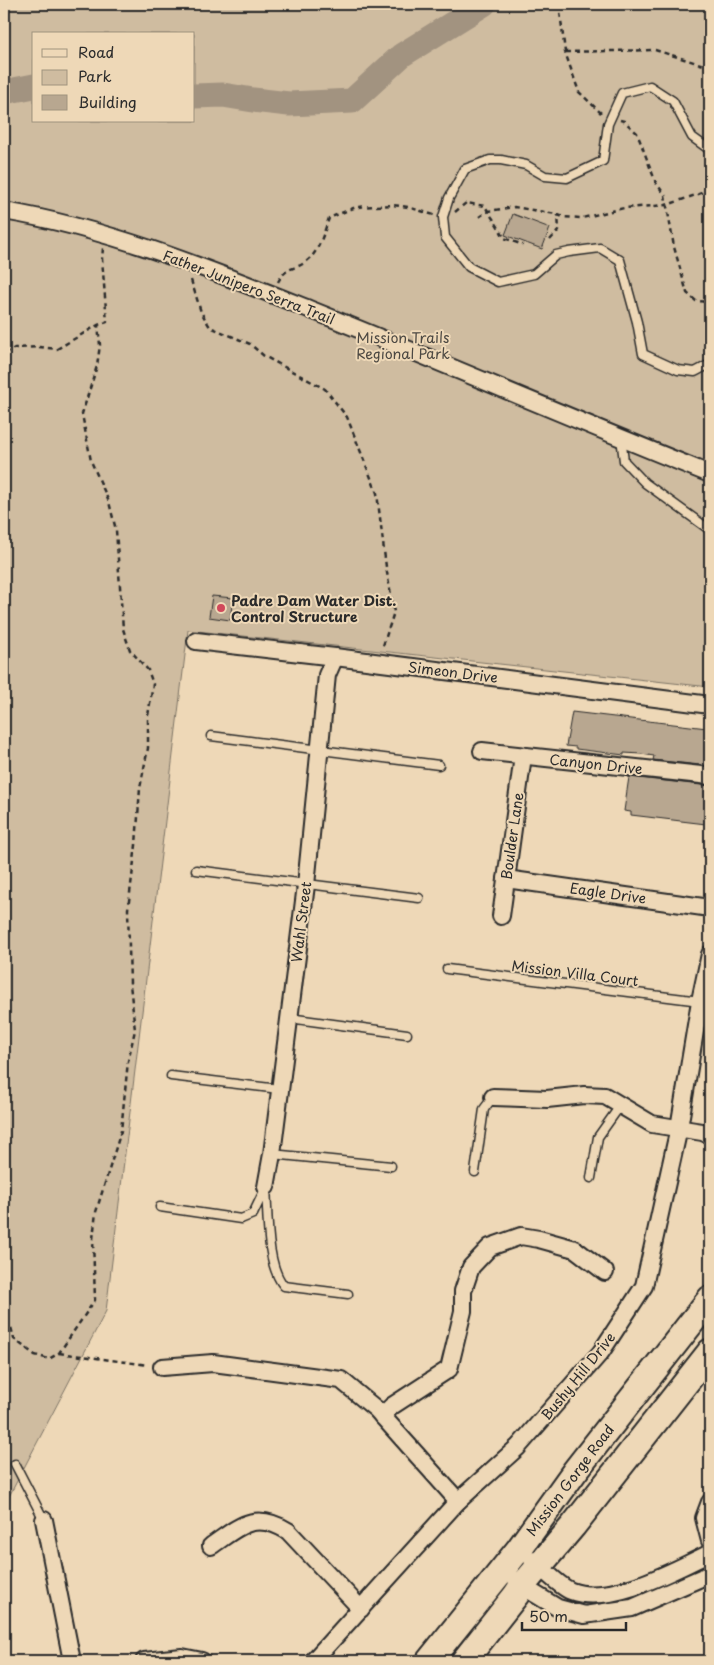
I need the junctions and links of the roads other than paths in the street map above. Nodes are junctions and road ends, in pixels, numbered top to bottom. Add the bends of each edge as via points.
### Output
1 (710, 150) edge
2 (4, 211) edge
3 (710, 364) edge
4 (621, 438) junction
5 (710, 474) edge
6 (710, 530) edge
7 (196, 640) dead end
8 (336, 657) junction
9 (710, 705) edge
10 (211, 736) dead end
11 (319, 750) junction
12 (482, 751) dead end
13 (523, 756) junction
14 (439, 764) dead end
15 (710, 776) edge
16 (196, 870) dead end
17 (506, 879) junction
18 (306, 885) junction
19 (418, 898) dead end
20 (710, 908) edge
21 (502, 916) dead end
22 (710, 954) edge
23 (447, 969) dead end
24 (700, 1001) junction
25 (290, 1018) junction
26 (407, 1034) dead end
27 (171, 1076) dead end
28 (279, 1089) junction
29 (493, 1097) joint
30 (620, 1106) junction
31 (679, 1128) junction
32 (710, 1135) edge
33 (272, 1154) junction
34 (391, 1166) dead end
35 (475, 1172) dead end
36 (591, 1178) dead end
37 (266, 1187) junction
38 (160, 1207) dead end
39 (605, 1272) dead end
40 (348, 1294) dead end
41 (710, 1299) edge
42 (710, 1352) edge
43 (162, 1367) road end
44 (382, 1416) junction
45 (15, 1464) dead end
46 (458, 1501) junction
47 (710, 1502) edge
48 (44, 1520) joint
49 (710, 1542) edge
50 (211, 1546) dead end
51 (519, 1549) junction
52 (710, 1553) edge
53 (539, 1565) junction
54 (503, 1568) junction
55 (710, 1574) edge
56 (522, 1586) junction
57 (588, 1595) junction
58 (361, 1608) junction
59 (584, 1615) junction
60 (72, 1661) edge
61 (144, 1661) edge
62 (202, 1661) edge
63 (313, 1661) edge
64 (429, 1661) edge
65 (464, 1661) edge

1 - 3 lane via 692,137 673,101 650,86 622,93 608,124 603,161 567,178 545,176 526,165 490,160 465,169 443,217 445,237 469,267 498,282 534,274 556,256 600,248 620,260 643,354 678,370 695,372
2 - 4 street, Father Junipero Serra Trail via 105,234 272,294
4 - 5 street, Father Junipero Serra Trail
4 - 6 lane via 624,461 639,477
7 - 8 street, Simeon Drive
8 - 9 street, Simeon Drive
8 - 11 street, Wahl Street via 327,675
10 - 11 lane
11 - 14 lane
11 - 18 street, Wahl Street
12 - 13 street, Canyon Drive
13 - 15 street, Canyon Drive
13 - 17 street, Boulder Lane
16 - 18 lane
17 - 20 street, Eagle Drive
17 - 21 street, Boulder Lane
18 - 19 lane
18 - 25 street, Wahl Street
22 - 24 street, Bushy Hill Drive
23 - 24 lane, Mission Villa Court
24 - 31 street, Bushy Hill Drive
25 - 26 lane
25 - 28 street, Wahl Street
27 - 28 lane
28 - 33 street, Wahl Street
29 - 30 street via 547,1100 604,1096
29 - 35 lane via 484,1109
30 - 31 street via 652,1124
30 - 36 lane via 598,1137
31 - 32 street
31 - 46 street, Bushy Hill Drive via 644,1286 601,1352 518,1447
33 - 34 lane
33 - 37 street, Wahl Street
37 - 38 lane via 253,1214 241,1219
37 - 40 lane via 272,1263 277,1278 284,1286
39 - 44 street via 575,1249 539,1239 521,1236 490,1247 471,1267 462,1291 463,1311 449,1369
41 - 51 main road, Mission Gorge Road via 575,1471
42 - 53 main road, Mission Gorge Road
43 - 44 street via 213,1363 341,1380
44 - 46 street
45 - 48 lane
46 - 58 street, Bushy Hill Drive
47 - 49 street via 704,1518
48 - 60 street
50 - 58 street via 245,1523 258,1520 279,1526 288,1531
51 - 53 street
51 - 54 main road, Mission Gorge Road
52 - 57 street via 647,1582
53 - 56 main road, Mission Gorge Road
53 - 57 street via 570,1591
54 - 56 street
54 - 64 main road, Mission Gorge Road
55 - 59 street via 632,1608
56 - 59 street via 558,1608
56 - 65 main road, Mission Gorge Road
57 - 59 street
58 - 63 street, Bushy Hill Drive
61 - 62 street via 182,1657

